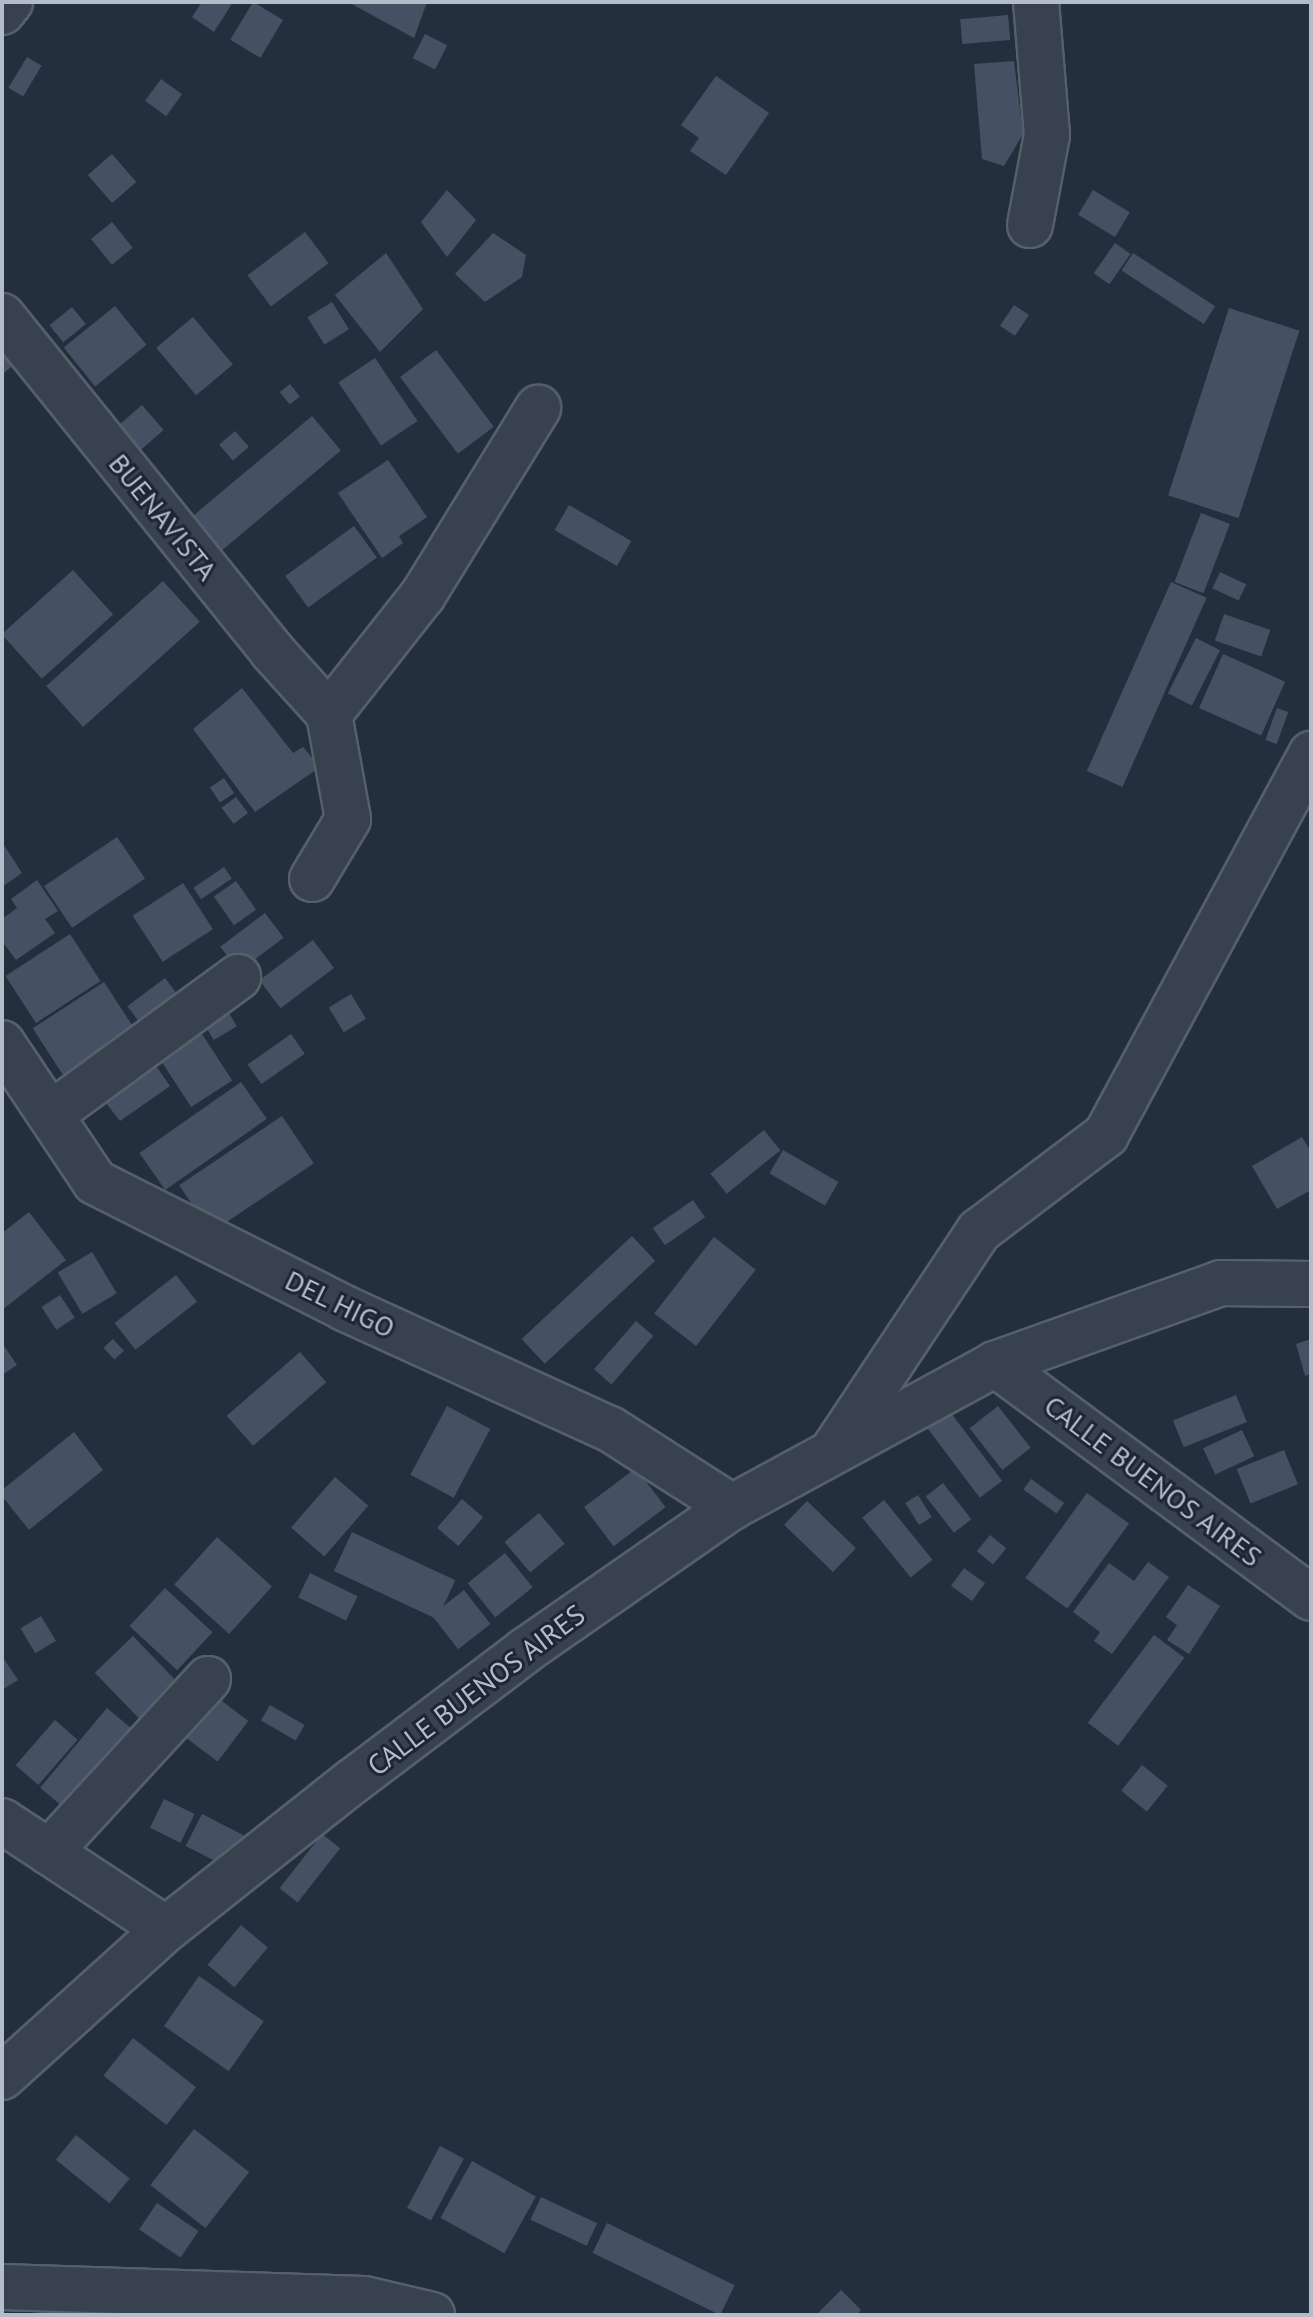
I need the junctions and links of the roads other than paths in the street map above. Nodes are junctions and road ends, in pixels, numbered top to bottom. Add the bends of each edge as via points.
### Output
1 (10, 2) edge
2 (1036, 2) edge
3 (2, 12) edge
4 (1030, 225) dead end
5 (2, 316) edge
6 (538, 408) dead end
7 (329, 714) junction
8 (1311, 754) edge
9 (312, 879) dead end
10 (238, 977) dead end
11 (2, 1043) edge
12 (51, 1114) junction
13 (1311, 1284) edge
14 (995, 1364) junction
15 (831, 1453) junction
16 (732, 1507) junction
17 (1311, 1598) edge
18 (208, 1679) dead end
19 (2, 1821) edge
20 (49, 1852) junction
21 (166, 1929) junction
22 (2, 2077) edge
23 (2, 2287) edge
24 (432, 2315) edge

1 - 3 street
2 - 4 street via 1047,135
5 - 7 street, BUENAVISTA via 272,651
6 - 7 street via 423,595
7 - 9 street via 348,819
8 - 15 street via 1106,1135 979,1231
10 - 12 street
11 - 12 street, DEL HIGO
12 - 16 street, DEL HIGO via 95,1182 344,1308 610,1429
13 - 14 street, CALLE BUENOS AIRES via 1221,1283
14 - 15 street, CALLE BUENOS AIRES
14 - 17 street, CALLE BUENOS AIRES
15 - 16 street, CALLE BUENOS AIRES
16 - 21 street, CALLE BUENOS AIRES via 526,1650
18 - 20 street
19 - 20 street
20 - 21 street
21 - 22 street, CALLE BUENOS AIRES
23 - 24 street via 364,2299

